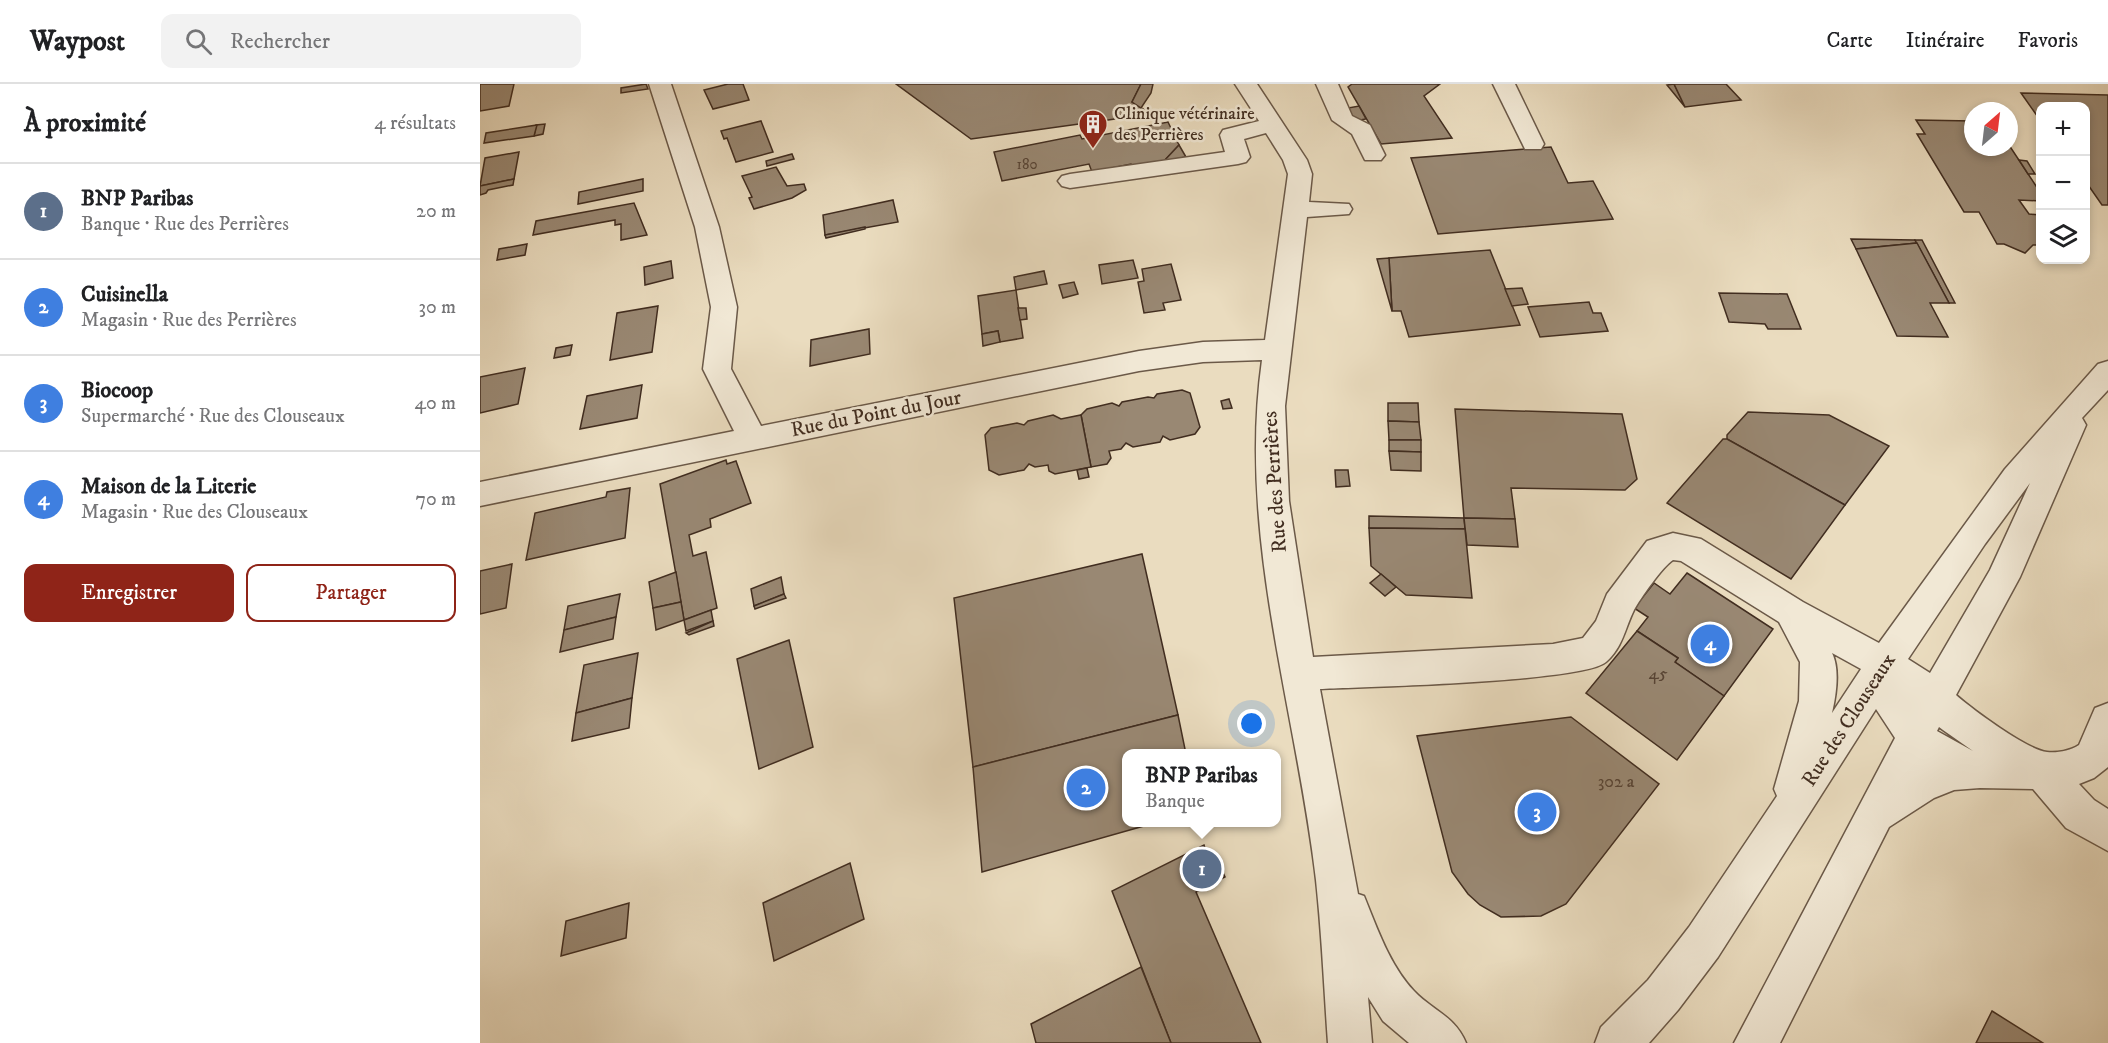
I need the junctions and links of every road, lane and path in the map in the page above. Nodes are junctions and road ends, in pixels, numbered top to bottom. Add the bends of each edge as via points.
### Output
1 (660, 84) edge
2 (1327, 84) edge
3 (1504, 84) edge
4 (1251, 87) edge
5 (1273, 124) junction
6 (1533, 144) dead end
7 (1373, 154) dead end
8 (1070, 180) dead end
9 (1340, 209) dead end
10 (1295, 210) junction
11 (1275, 350) junction
12 (2108, 371) edge
13 (2082, 398) junction
14 (753, 438) junction
15 (480, 494) edge
16 (1791, 612) junction
17 (1886, 664) junction
18 (1298, 674) junction
19 (1935, 698) junction
20 (2107, 727) edge
21 (1915, 737) junction
22 (1965, 770) junction
23 (2043, 771) junction
24 (1875, 816) junction
25 (1785, 817) junction
26 (2108, 831) edge
27 (1336, 880) junction
28 (1350, 1043) edge
29 (1444, 1043) edge
30 (1617, 1043) edge
31 (1756, 1043) edge

1 - 14 street via 707,227 724,307 717,369
2 - 7 street via 1343,120 1362,130
3 - 6 street
4 - 5 street, Rue des Perrières
5 - 8 street via 1232,135 1238,157
5 - 10 street, Rue des Perrières via 1300,174
9 - 10 street
10 - 11 street, Rue des Perrières
11 - 14 street, Rue du Point du Jour via 1203,352 1139,361
11 - 18 street, Rue des Perrières via 1270,406 1273,501
12 - 13 street, Rue des Clouseaux
13 - 17 street, Rue des Clouseaux via 2013,479
13 - 19 street, Rue des Clouseaux via 2003,577
14 - 15 street, Rue du Point du Jour
16 - 17 street
16 - 18 street via 1689,549 1673,546 1659,550 1625,595 1611,629 1593,652 1553,660
16 - 25 street via 1818,660 1817,701
17 - 19 street
17 - 21 street via 1888,695
17 - 25 street, Rue des Clouseaux
18 - 27 street, Rue des Perrières
19 - 21 street, Rue des Clouseaux
19 - 23 street via 1998,747
20 - 23 street via 2093,757 2080,765
21 - 22 street
21 - 24 street, Rue des Clouseaux
22 - 23 street
22 - 24 street via 1920,783
23 - 26 street via 2080,814
24 - 31 street, Rue des Clouseaux
25 - 30 street, Rue des Clouseaux via 1647,1016
27 - 28 street, Rue des Perrières
27 - 29 street, Rue des Perrières via 1369,960 1398,1006

